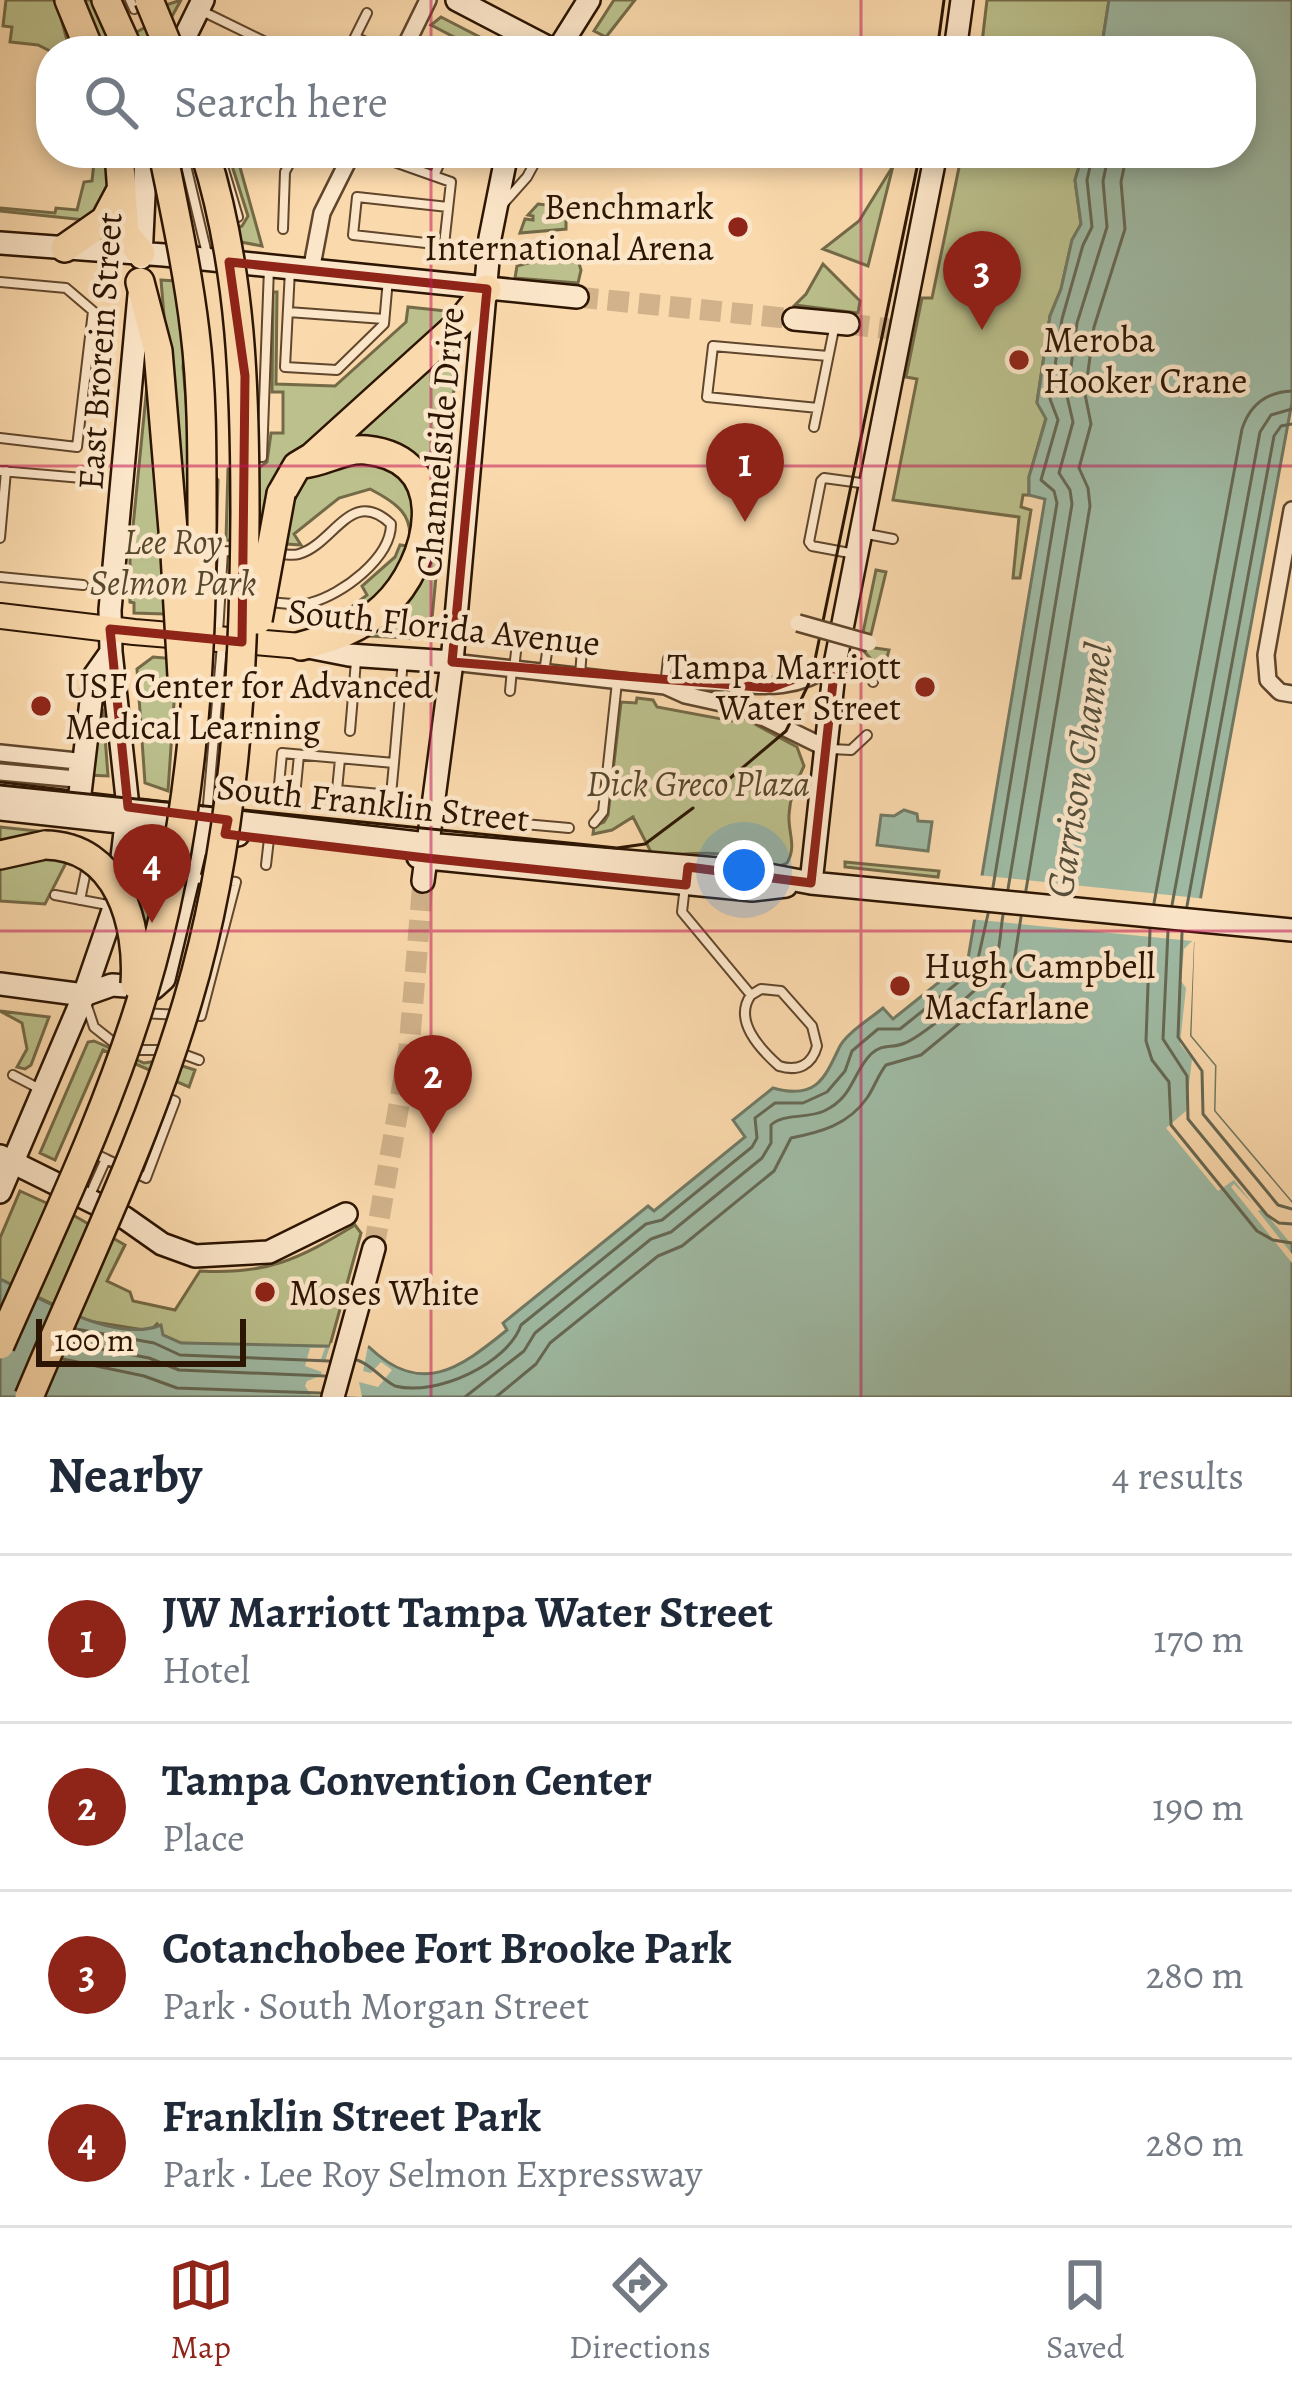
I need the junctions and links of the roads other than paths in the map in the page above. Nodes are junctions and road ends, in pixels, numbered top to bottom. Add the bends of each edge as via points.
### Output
1 (69, 0) edge
2 (106, 0) edge
3 (130, 0) edge
4 (149, 0) edge
5 (428, 0) edge
6 (457, 0) edge
7 (589, 0) edge
8 (962, 2) edge
9 (201, 5) edge
10 (367, 13) dead end
11 (85, 36) edge
12 (122, 36) edge
13 (167, 36) edge
14 (183, 36) edge
15 (257, 36) edge
16 (356, 36) edge
17 (410, 36) edge
18 (527, 36) edge
19 (566, 36) edge
20 (958, 36) edge
21 (121, 168) edge
22 (145, 168) edge
23 (166, 168) edge
24 (187, 168) edge
25 (209, 168) edge
26 (223, 168) edge
27 (287, 168) edge
28 (344, 168) edge
29 (418, 168) edge
30 (437, 168) edge
31 (504, 168) edge
32 (531, 168) edge
33 (932, 168) edge
34 (434, 176) junction
35 (123, 184) junction
36 (448, 207) junction
37 (494, 213) junction
38 (201, 228) junction
39 (283, 229) dead end
40 (0, 243) edge
41 (65, 248) junction
42 (141, 253) junction
43 (208, 259) junction
44 (290, 268) junction
45 (388, 278) junction
46 (0, 282) edge
47 (140, 282) junction
48 (487, 289) junction
49 (577, 297) tunnel mouth
50 (288, 312) junction
51 (384, 319) junction
52 (794, 319) tunnel mouth
53 (842, 323) joint
54 (828, 356) junction
55 (818, 408) junction
56 (814, 427) dead end
57 (0, 438) edge
58 (235, 458) dead end
59 (304, 464) junction
60 (3, 471) edge
61 (94, 479) dead end
62 (870, 484) junction
63 (1292, 510) edge
64 (0, 538) edge
65 (893, 539) dead end
66 (858, 543) junction
67 (0, 577) edge
68 (83, 585) dead end
69 (221, 596) junction
70 (0, 616) edge
71 (799, 623) dead end
72 (110, 640) junction
73 (220, 640) junction
74 (517, 643) dead end
75 (869, 643) dead end
76 (302, 646) junction
77 (548, 646) dead end
78 (582, 649) dead end
79 (357, 656) junction
80 (403, 658) junction
81 (668, 658) dead end
82 (452, 662) junction
83 (835, 664) junction
84 (513, 669) junction
85 (544, 672) junction
86 (580, 676) junction
87 (618, 680) junction
88 (873, 682) dead end
89 (665, 686) junction
90 (510, 692) dead end
91 (1292, 694) edge
92 (238, 725) junction
93 (350, 731) dead end
94 (867, 734) dead end
95 (824, 747) junction
96 (0, 753) edge
97 (299, 755) junction
98 (340, 758) junction
99 (190, 761) junction
100 (394, 763) junction
101 (0, 772) edge
102 (0, 794) edge
103 (79, 802) junction
104 (0, 809) edge
105 (509, 815) dead end
106 (128, 816) junction
107 (595, 823) dead end
108 (211, 825) junction
109 (568, 828) dead end
110 (270, 832) junction
111 (0, 855) edge
112 (90, 855) dead end
113 (425, 861) junction
114 (266, 865) dead end
115 (687, 876) junction
116 (188, 878) junction
117 (811, 883) junction
118 (55, 895) dead end
119 (80, 900) junction
120 (115, 907) junction
121 (1292, 930) edge
122 (0, 984) edge
123 (132, 987) junction
124 (84, 995) junction
125 (751, 995) junction
126 (126, 1030) junction
127 (199, 1060) dead end
128 (13, 1075) dead end
129 (132, 1082) dead end
130 (42, 1090) junction
131 (154, 1092) dead end
132 (106, 1159) junction
133 (5, 1172) edge
134 (88, 1199) junction
135 (346, 1214) dead end
136 (374, 1248) tunnel mouth
137 (0, 1345) edge
138 (29, 1397) edge
139 (333, 1397) edge

1 - 11 highway
2 - 12 highway
3 - 4 lane via 134,9
4 - 13 highway, bridge
5 - 17 street
6 - 18 street
7 - 19 street
8 - 20 street
9 - 14 street
9 - 15 lane
10 - 16 lane
21 - 35 highway
22 - 42 street, East Brorein Street
23 - 99 highway, bridge via 200,387 202,570
24 - 38 lane
25 - 92 highway, bridge via 245,376
26 - 38 lane via 238,217
27 - 39 lane
28 - 44 street
29 - 34 lane
30 - 34 lane
31 - 37 street, Channelside Drive
32 - 37 lane
33 - 62 street via 893,330
34 - 36 lane via 451,182
35 - 41 highway via 105,220
35 - 42 highway via 125,234
36 - 36 lane via 444,245 353,235 357,197
37 - 48 street, Channelside Drive
38 - 43 lane
40 - 41 street
41 - 42 street
42 - 43 street
42 - 47 street, East Brorein Street
43 - 44 street
44 - 45 street
44 - 50 lane
44 - 58 lane via 262,457
45 - 48 street
45 - 51 lane
46 - 57 lane via 66,288 93,311 77,447
47 - 72 street, East Brorein Street
47 - 99 highway, bridge via 162,378
48 - 49 street
48 - 59 highway via 460,324
48 - 82 street, Channelside Drive
50 - 51 lane
50 - 51 lane via 285,368 337,370
52 - 53 street
53 - 54 lane
54 - 55 lane
54 - 55 lane via 713,346 707,397
55 - 56 lane
59 - 76 highway via 356,450 391,458 417,482 428,519 417,562 388,603 349,631
59 - 92 highway, bridge via 281,494
60 - 61 lane
60 - 64 lane
62 - 66 street
62 - 66 lane via 824,478 809,542
63 - 91 street via 1266,655 1268,680
65 - 66 lane
66 - 83 street
67 - 68 lane
69 - 69 lane via 314,602 384,553 391,524 366,510 299,554 223,551
69 - 73 lane
70 - 72 main road, South Florida Avenue
71 - 75 street, bridge
72 - 73 main road, South Florida Avenue
72 - 103 street via 94,676
72 - 106 street, East Brorein Street
73 - 76 main road, South Florida Avenue
73 - 108 lane
74 - 84 lane
76 - 79 street, South Florida Avenue
77 - 85 lane
78 - 86 lane
79 - 80 street, South Florida Avenue
79 - 93 lane
80 - 82 street, South Florida Avenue
80 - 100 lane
81 - 89 lane
82 - 84 street, South Florida Avenue
82 - 113 street, Channelside Drive via 447,747
83 - 88 lane via 860,662
83 - 89 street, South Florida Avenue via 770,688
83 - 95 street
84 - 85 street, South Florida Avenue
84 - 90 lane
85 - 86 street, South Florida Avenue
86 - 87 street, South Florida Avenue
87 - 89 street, South Florida Avenue
87 - 107 lane via 603,812
89 - 95 street, South Florida Avenue via 744,708
92 - 138 highway, bridge via 219,868 188,1000
94 - 95 lane via 850,750
95 - 117 street
96 - 101 street via 77,761 76,779
97 - 97 lane via 282,753 279,784 296,786
97 - 98 lane
98 - 100 lane
98 - 100 lane via 337,790 391,795
99 - 126 highway, bridge via 166,906
102 - 103 street, South Franklin Street
103 - 106 street, South Franklin Street
104 - 106 street, South Franklin Street
105 - 109 lane via 513,823
106 - 108 street, South Franklin Street
106 - 120 street, East Brorein Street
108 - 110 street, South Franklin Street
108 - 116 street
110 - 113 street, South Franklin Street
110 - 114 lane
111 - 126 highway, bridge via 66,847 88,858 123,896 135,936
112 - 119 lane
113 - 115 street, South Franklin Street
115 - 117 street, South Franklin Street via 753,872
115 - 125 lane via 682,911
116 - 123 street via 164,979 154,988
116 - 126 lane via 236,882 201,1016
117 - 121 street, South Franklin Street
118 - 119 lane
119 - 120 lane
120 - 124 street, East Brorein Street
122 - 124 street
123 - 124 street
123 - 126 lane
124 - 126 lane via 94,1027
124 - 130 street, East Brorein Street
125 - 125 lane via 744,1022 771,1059 789,1069 808,1063 818,1046 812,1026 781,991
126 - 127 lane via 143,1052
126 - 137 highway, bridge
128 - 130 lane
129 - 132 lane via 111,1072 78,1146
130 - 133 street, East Brorein Street
131 - 132 lane via 175,1101 146,1178
132 - 134 lane
133 - 134 street
134 - 135 street via 195,1256 269,1252
136 - 139 street

